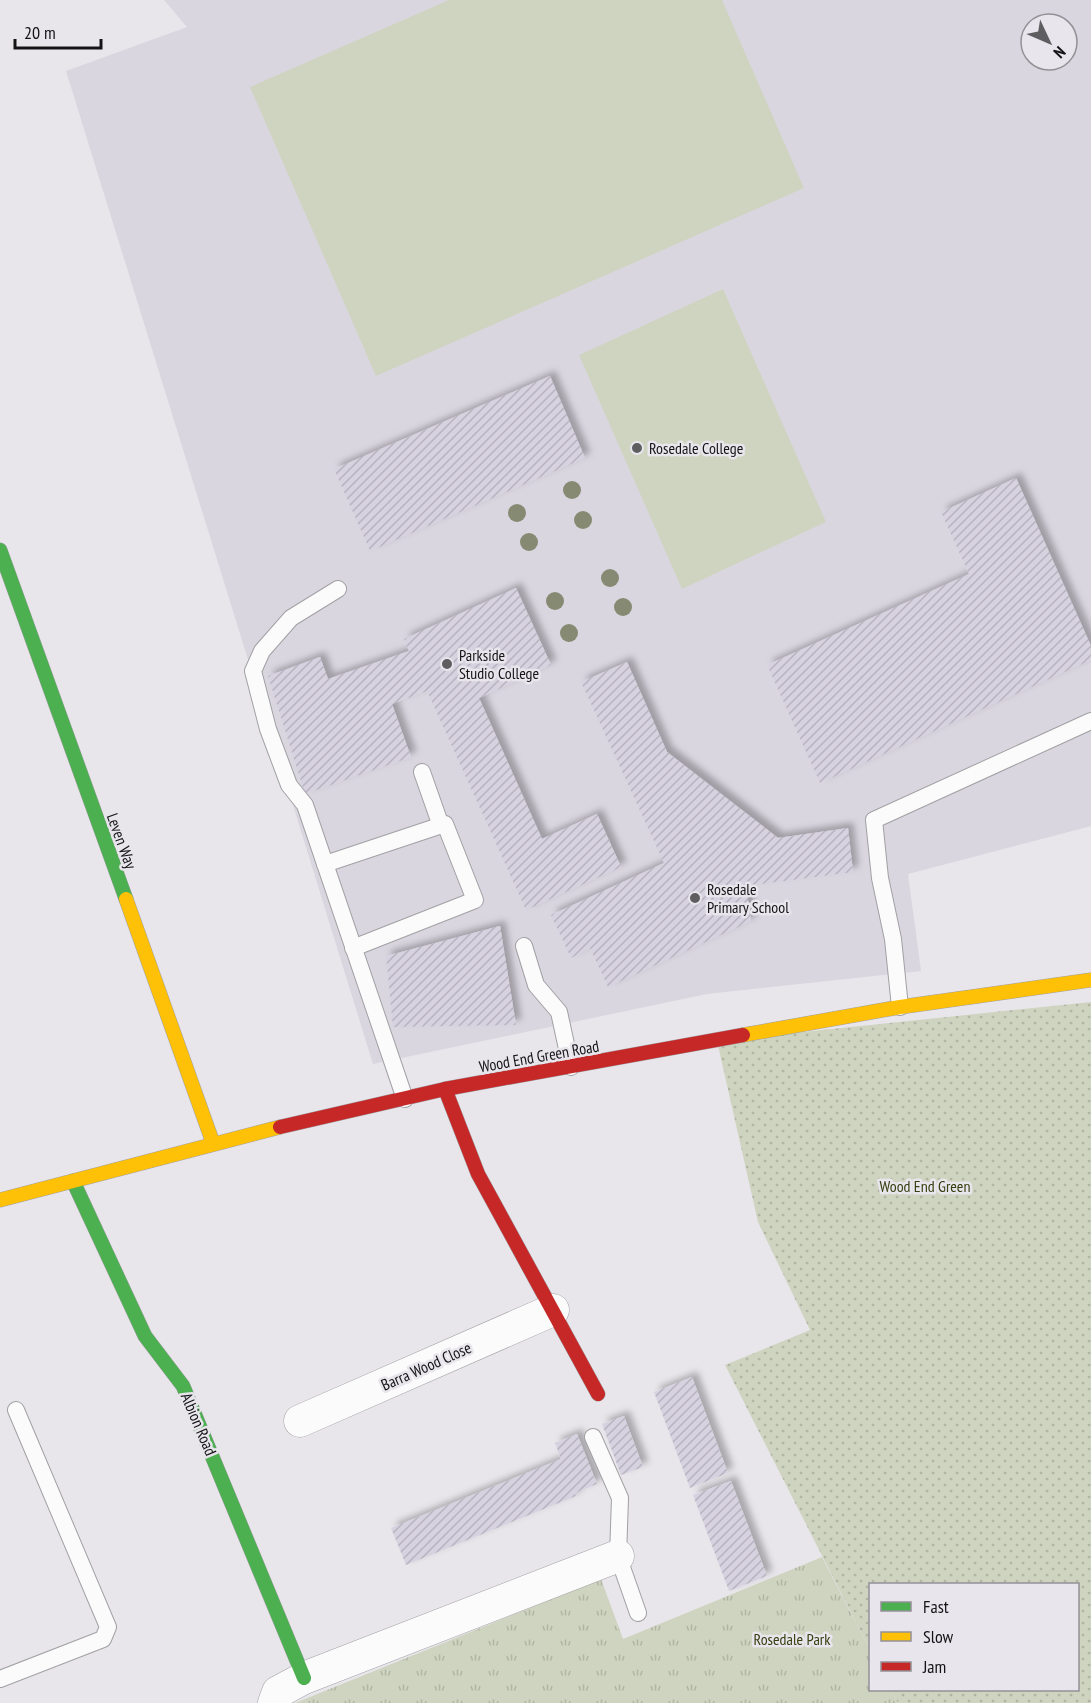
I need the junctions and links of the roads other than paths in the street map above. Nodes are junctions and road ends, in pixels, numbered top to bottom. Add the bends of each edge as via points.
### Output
1 (0, 550) edge
2 (338, 589) dead end
3 (1091, 721) edge
4 (422, 772) dead end
5 (441, 826) junction
6 (325, 864) junction
7 (524, 946) dead end
8 (353, 948) junction
9 (1091, 980) edge
10 (900, 1007) junction
11 (571, 1066) junction
12 (446, 1089) junction
13 (405, 1099) junction
14 (213, 1143) junction
15 (73, 1181) junction
16 (0, 1200) edge
17 (553, 1310) junction
18 (598, 1394) dead end
19 (16, 1410) dead end
20 (300, 1421) dead end
21 (593, 1437) dead end
22 (618, 1556) junction
23 (638, 1613) dead end
24 (304, 1678) junction
25 (0, 1679) edge
26 (274, 1703) edge

1 - 14 street, Leven Way
2 - 6 lane via 291,618 262,651 253,672 268,729 289,785 305,805
3 - 10 lane via 874,820
4 - 5 lane
5 - 6 lane
5 - 8 lane via 445,824 475,900
6 - 8 lane
7 - 11 lane via 536,985 559,1012
8 - 13 lane
9 - 10 street, Wood End Green Road
10 - 11 street, Wood End Green Road
11 - 12 street, Wood End Green Road
12 - 13 street, Wood End Green Road
12 - 17 street via 478,1174
13 - 14 street, Wood End Green Road
14 - 15 street, Wood End Green Road
15 - 16 street, Wood End Green Road
15 - 24 street, Albion Road via 145,1336 183,1386
17 - 18 street
17 - 20 street, Barra Wood Close
19 - 25 lane via 108,1627 103,1639
21 - 22 lane via 620,1498
22 - 23 lane
22 - 24 street
24 - 26 street via 278,1692

